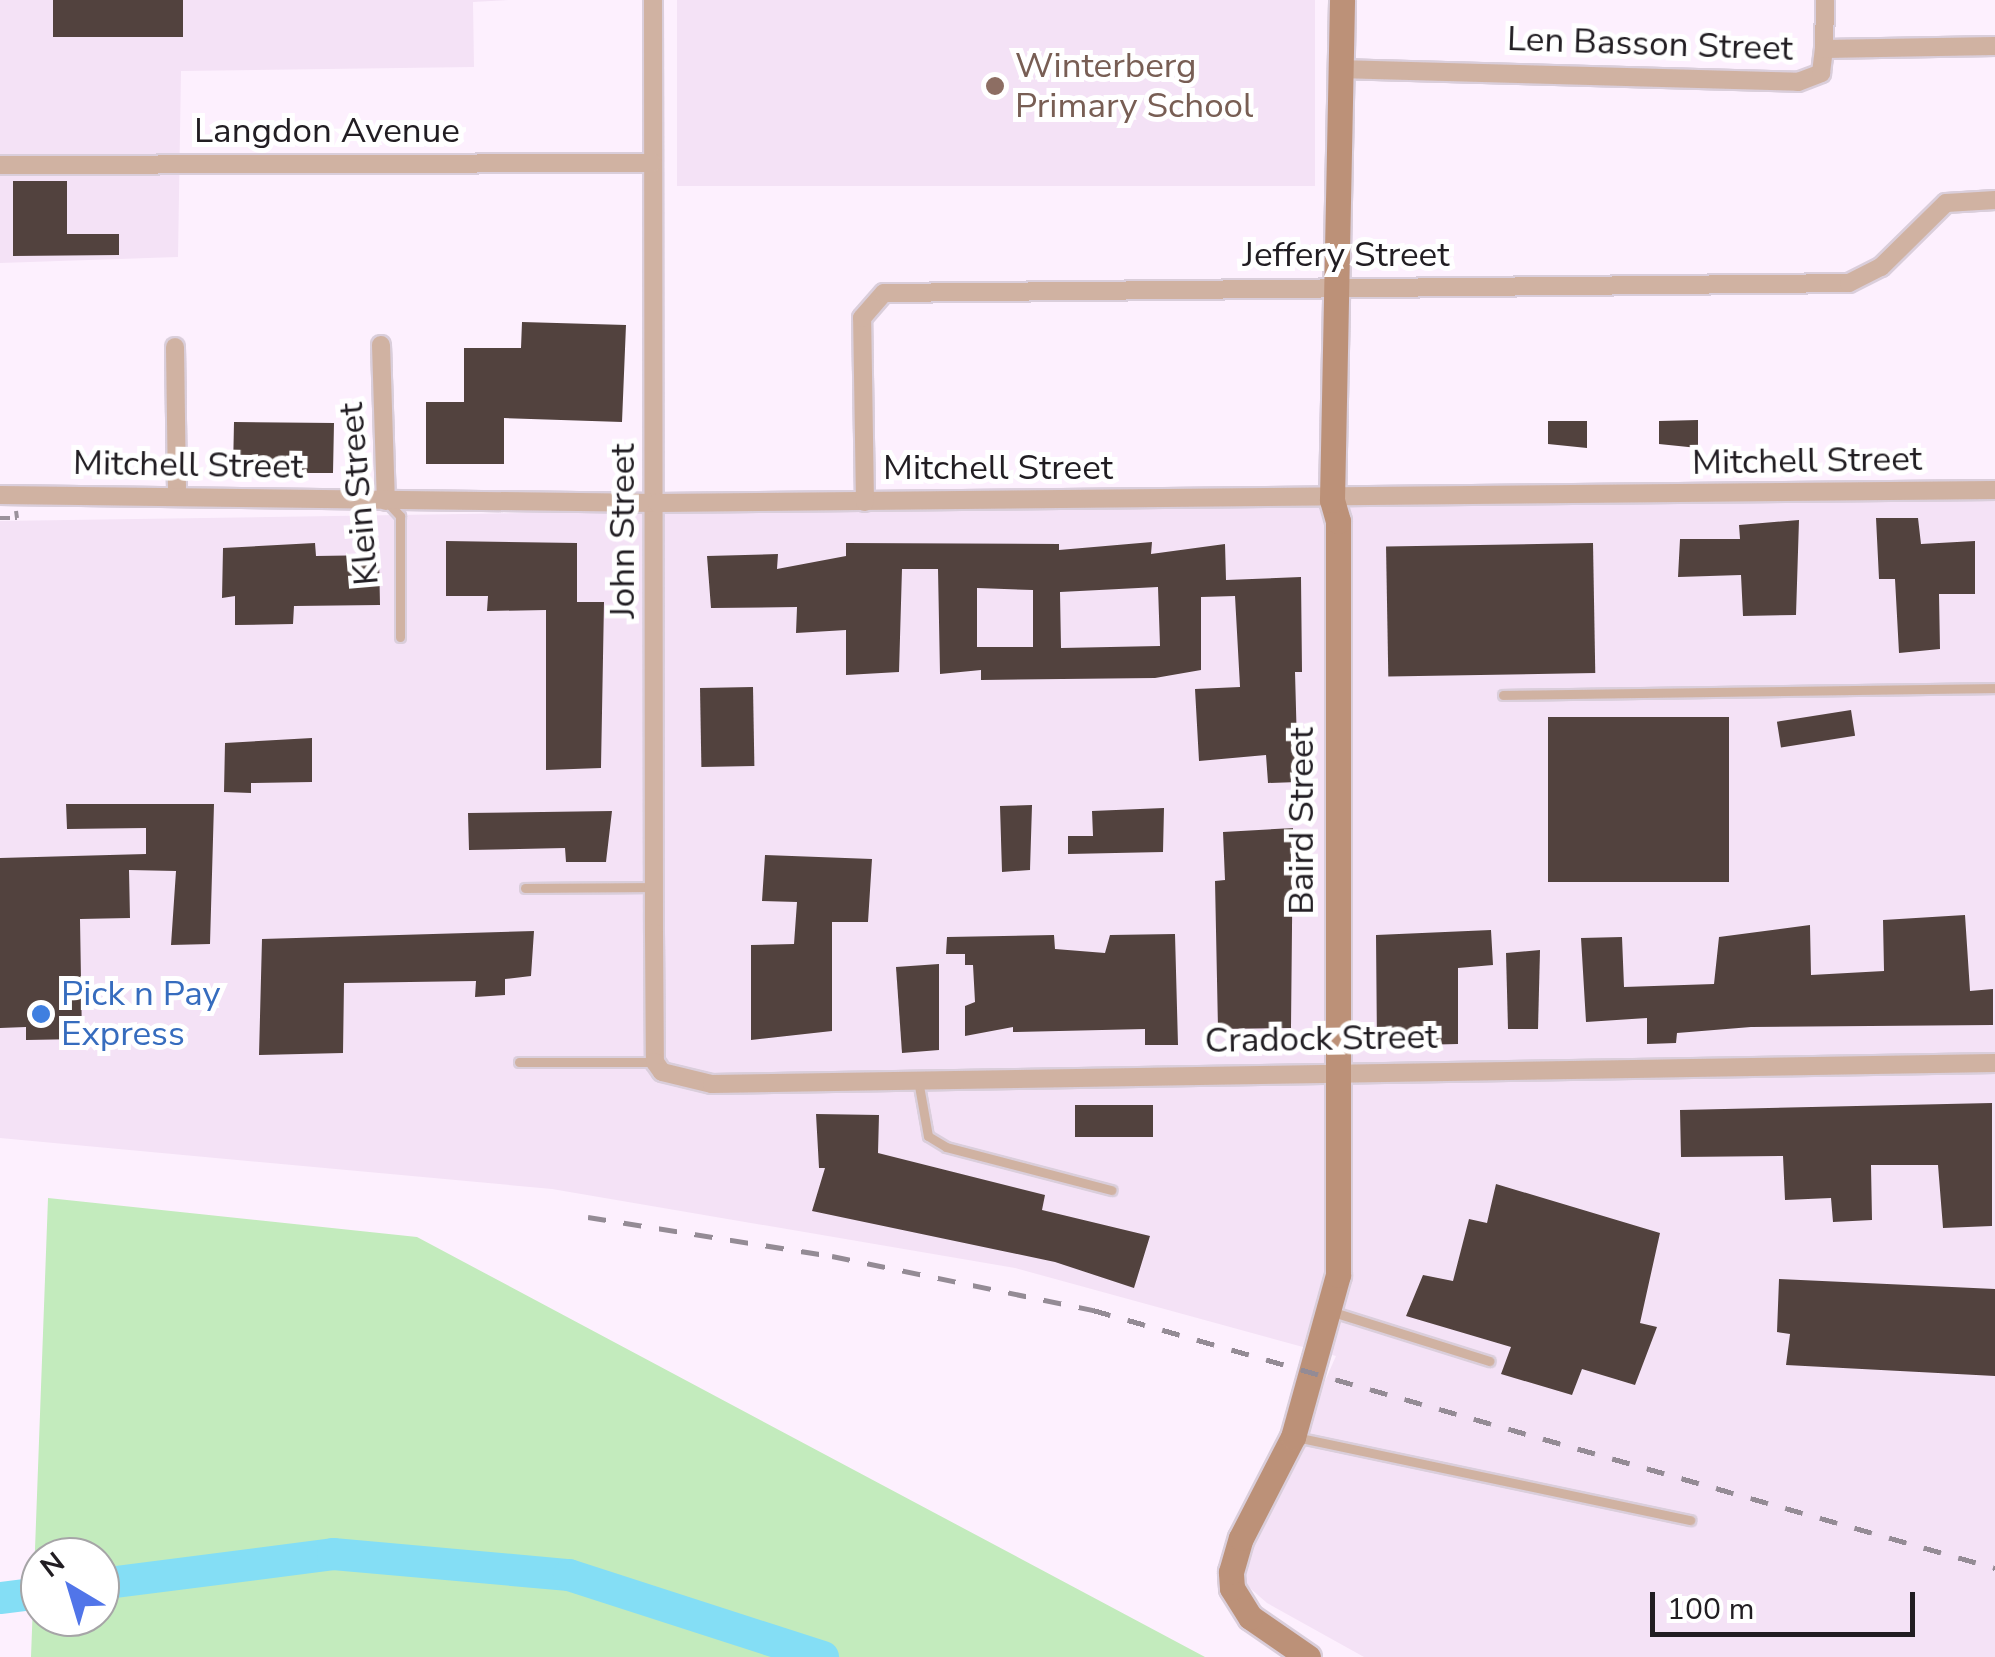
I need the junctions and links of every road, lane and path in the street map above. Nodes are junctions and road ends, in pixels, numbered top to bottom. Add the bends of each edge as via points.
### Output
1 (652, 0) edge
2 (1342, 0) edge
3 (1825, 0) edge
4 (1995, 46) edge
5 (1824, 50) junction
6 (1338, 70) junction
7 (653, 163) junction
8 (0, 165) edge
9 (1995, 200) edge
10 (1338, 286) junction
11 (381, 345) dead end
12 (175, 346) dead end
13 (1995, 490) edge
14 (0, 495) edge
15 (177, 496) junction
16 (1332, 500) junction
17 (386, 501) junction
18 (864, 502) junction
19 (657, 503) junction
20 (400, 637) dead end
21 (1995, 688) edge
22 (1503, 695) dead end
23 (654, 887) junction
24 (525, 888) dead end
25 (519, 1062) dead end
26 (655, 1062) junction
27 (1995, 1063) edge
28 (1336, 1071) junction
29 (918, 1077) junction
30 (1111, 1190) dead end
31 (1333, 1312) junction
32 (1489, 1361) dead end
33 (1293, 1437) junction
34 (1690, 1520) dead end
35 (1308, 1657) edge

1 - 7 street, John Street
2 - 6 street, Baird Street
3 - 5 street
4 - 5 street, Len Basson Street
5 - 6 street, Len Basson Street via 1821,73 1798,82
6 - 10 street, Baird Street
7 - 8 street, Langdon Avenue
7 - 19 street, John Street
9 - 10 street, Jeffery Street via 1946,203 1881,267 1849,283
10 - 16 street, Baird Street
10 - 18 street, Jeffery Street via 880,294 862,318
11 - 17 street, Klein Street
12 - 15 street
13 - 16 street, Mitchell Street
14 - 15 street, Mitchell Street
15 - 17 street, Mitchell Street
16 - 18 street, Mitchell Street
16 - 28 street, Baird Street via 1338,520
17 - 19 street, Mitchell Street
17 - 20 lane, Klein Street via 400,516
18 - 19 street, Mitchell Street
19 - 23 street, John Street
21 - 22 lane
23 - 24 lane
23 - 26 street, John Street
25 - 26 lane
26 - 29 street, Cradock Street via 675,1080 700,1084
27 - 28 street, Cradock Street
28 - 29 street, Cradock Street
28 - 31 street, Baird Street via 1339,1246
29 - 30 lane via 928,1136 946,1147
31 - 32 lane
31 - 33 street, Baird Street
33 - 34 lane
33 - 35 street, Baird Street via 1233,1559 1232,1588 1250,1617

